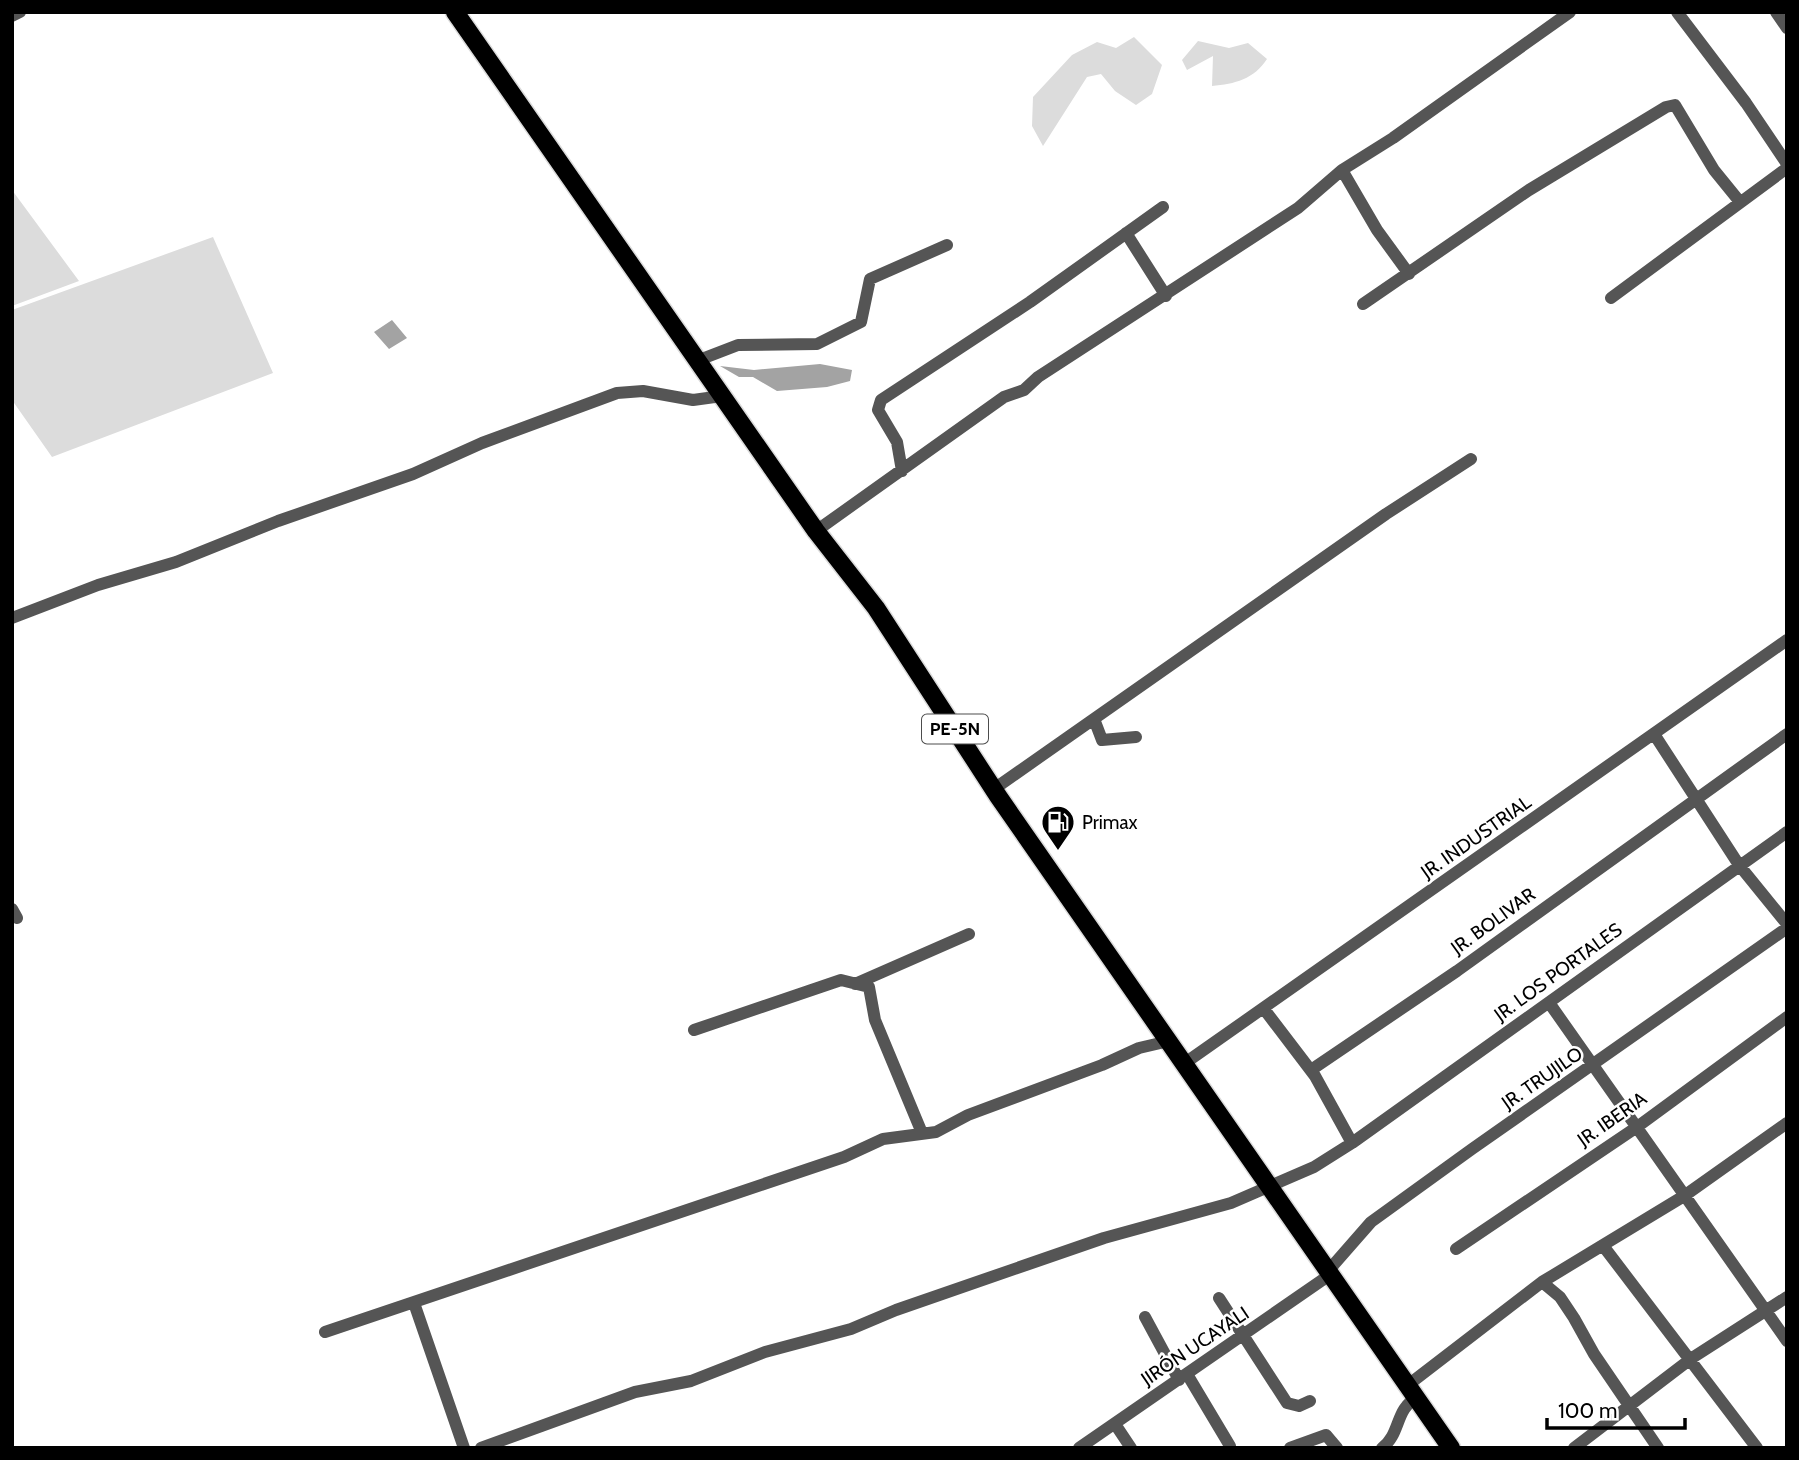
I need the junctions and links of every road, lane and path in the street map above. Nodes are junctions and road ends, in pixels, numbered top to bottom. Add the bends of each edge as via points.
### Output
1 (20, 12) edge
2 (455, 12) edge
3 (1570, 12) edge
4 (1677, 12) edge
5 (1776, 12) edge
6 (12, 16) edge
7 (1787, 27) edge
8 (1787, 166) edge
9 (1342, 170) junction
10 (1740, 202) junction
11 (1163, 207) dead end
12 (1126, 233) junction
13 (947, 245) dead end
14 (1409, 274) junction
15 (1166, 296) junction
16 (1611, 298) dead end
17 (1363, 304) dead end
18 (699, 360) junction
19 (722, 396) junction
20 (1471, 459) dead end
21 (902, 471) junction
22 (816, 531) junction
23 (12, 618) edge
24 (1787, 640) edge
25 (1094, 719) junction
26 (1654, 734) junction
27 (1787, 734) edge
28 (1136, 737) dead end
29 (994, 789) junction
30 (1697, 799) junction
31 (1787, 832) edge
32 (1739, 865) junction
33 (1787, 926) edge
34 (969, 934) dead end
35 (855, 984) junction
36 (1550, 1004) junction
37 (1264, 1009) junction
38 (1787, 1017) edge
39 (694, 1030) dead end
40 (1169, 1041) junction
41 (1185, 1063) junction
42 (1593, 1065) junction
43 (1311, 1070) junction
44 (1787, 1122) edge
45 (1637, 1127) junction
46 (922, 1133) junction
47 (1352, 1143) junction
48 (1272, 1188) junction
49 (1684, 1196) junction
50 (1604, 1247) junction
51 (1456, 1249) dead end
52 (1330, 1272) junction
53 (1542, 1282) junction
54 (1787, 1297) edge
55 (1219, 1298) dead end
56 (414, 1303) junction
57 (1766, 1312) junction
58 (1145, 1317) dead end
59 (325, 1332) dead end
60 (1244, 1336) junction
61 (1787, 1341) edge
62 (1692, 1358) junction
63 (1183, 1377) junction
64 (1412, 1392) junction
65 (1310, 1401) dead end
66 (1628, 1406) junction
67 (1115, 1424) junction
68 (1230, 1446) edge
69 (464, 1448) edge
70 (481, 1448) edge
71 (1079, 1448) edge
72 (1131, 1448) edge
73 (1290, 1448) edge
74 (1337, 1448) edge
75 (1382, 1448) edge
76 (1451, 1448) edge
77 (1574, 1448) edge
78 (1658, 1448) edge
79 (1757, 1448) edge

1 - 6 street
2 - 18 highway, PE-5N
3 - 9 street
4 - 8 street
5 - 7 street
8 - 10 street
9 - 14 street
9 - 15 street via 1298,208
10 - 14 street via 1714,170 1675,105 1529,190
10 - 16 street
11 - 12 street
12 - 15 street
12 - 21 street via 881,401 878,410 897,442
13 - 18 street via 870,279 861,322 817,344 738,345
14 - 17 street
15 - 21 street via 1024,390 1004,397
18 - 19 highway, PE-5N
19 - 22 highway, PE-5N
19 - 23 street via 693,400 643,391 617,393 177,562 97,585
20 - 25 street
21 - 22 street
22 - 29 highway, PE-5N via 876,608
24 - 26 street, JR. INDUSTRIAL
25 - 28 street via 1101,742
25 - 29 street
26 - 30 street
26 - 37 street, JR. INDUSTRIAL
27 - 30 street, JR. BOLIVAR
29 - 40 highway, PE-5N
30 - 32 street
30 - 43 street, JR. BOLIVAR
31 - 32 street, JR. LOS PORTALES
32 - 33 street
32 - 36 street, JR. LOS PORTALES
33 - 42 street, JR. TRUJILO
34 - 35 street
35 - 39 street via 841,980
35 - 46 street via 869,988 875,1020
36 - 42 street
36 - 47 street, JR. LOS PORTALES
37 - 41 street, JR. INDUSTRIAL
37 - 43 street
38 - 45 street, JR. IBERIA
40 - 41 highway, PE-5N
40 - 46 street via 1139,1048 936,1132
41 - 48 highway, PE-5N
42 - 45 street
42 - 52 street, JR. TRUJILO via 1396,1202 1371,1223
43 - 47 street
44 - 49 street
45 - 49 street
45 - 51 street, JR. IBERIA
46 - 56 street via 883,1139 844,1157
47 - 48 street, JR. LOS PORTALES
48 - 52 highway, PE-5N
48 - 70 street, JR. LOS PORTALES via 1104,1238 691,1381 635,1392
49 - 50 street
49 - 57 street
50 - 53 street
50 - 62 street
52 - 60 street, JIRÓN UCAYALI
52 - 64 highway, PE-5N
53 - 64 street
53 - 66 street via 1560,1297
54 - 57 street
55 - 60 street
56 - 59 street
56 - 69 street
57 - 61 street
57 - 62 street
58 - 63 street
60 - 63 street, JIRÓN UCAYALI
60 - 65 street via 1287,1404 1299,1406
62 - 66 street
62 - 79 street
63 - 67 street, JIRÓN UCAYALI
63 - 68 street
64 - 75 street via 1396,1432
64 - 76 highway, PE-5N
66 - 77 street
66 - 78 street
67 - 71 street, JIRÓN UCAYALI
67 - 72 street
73 - 74 street via 1326,1435

